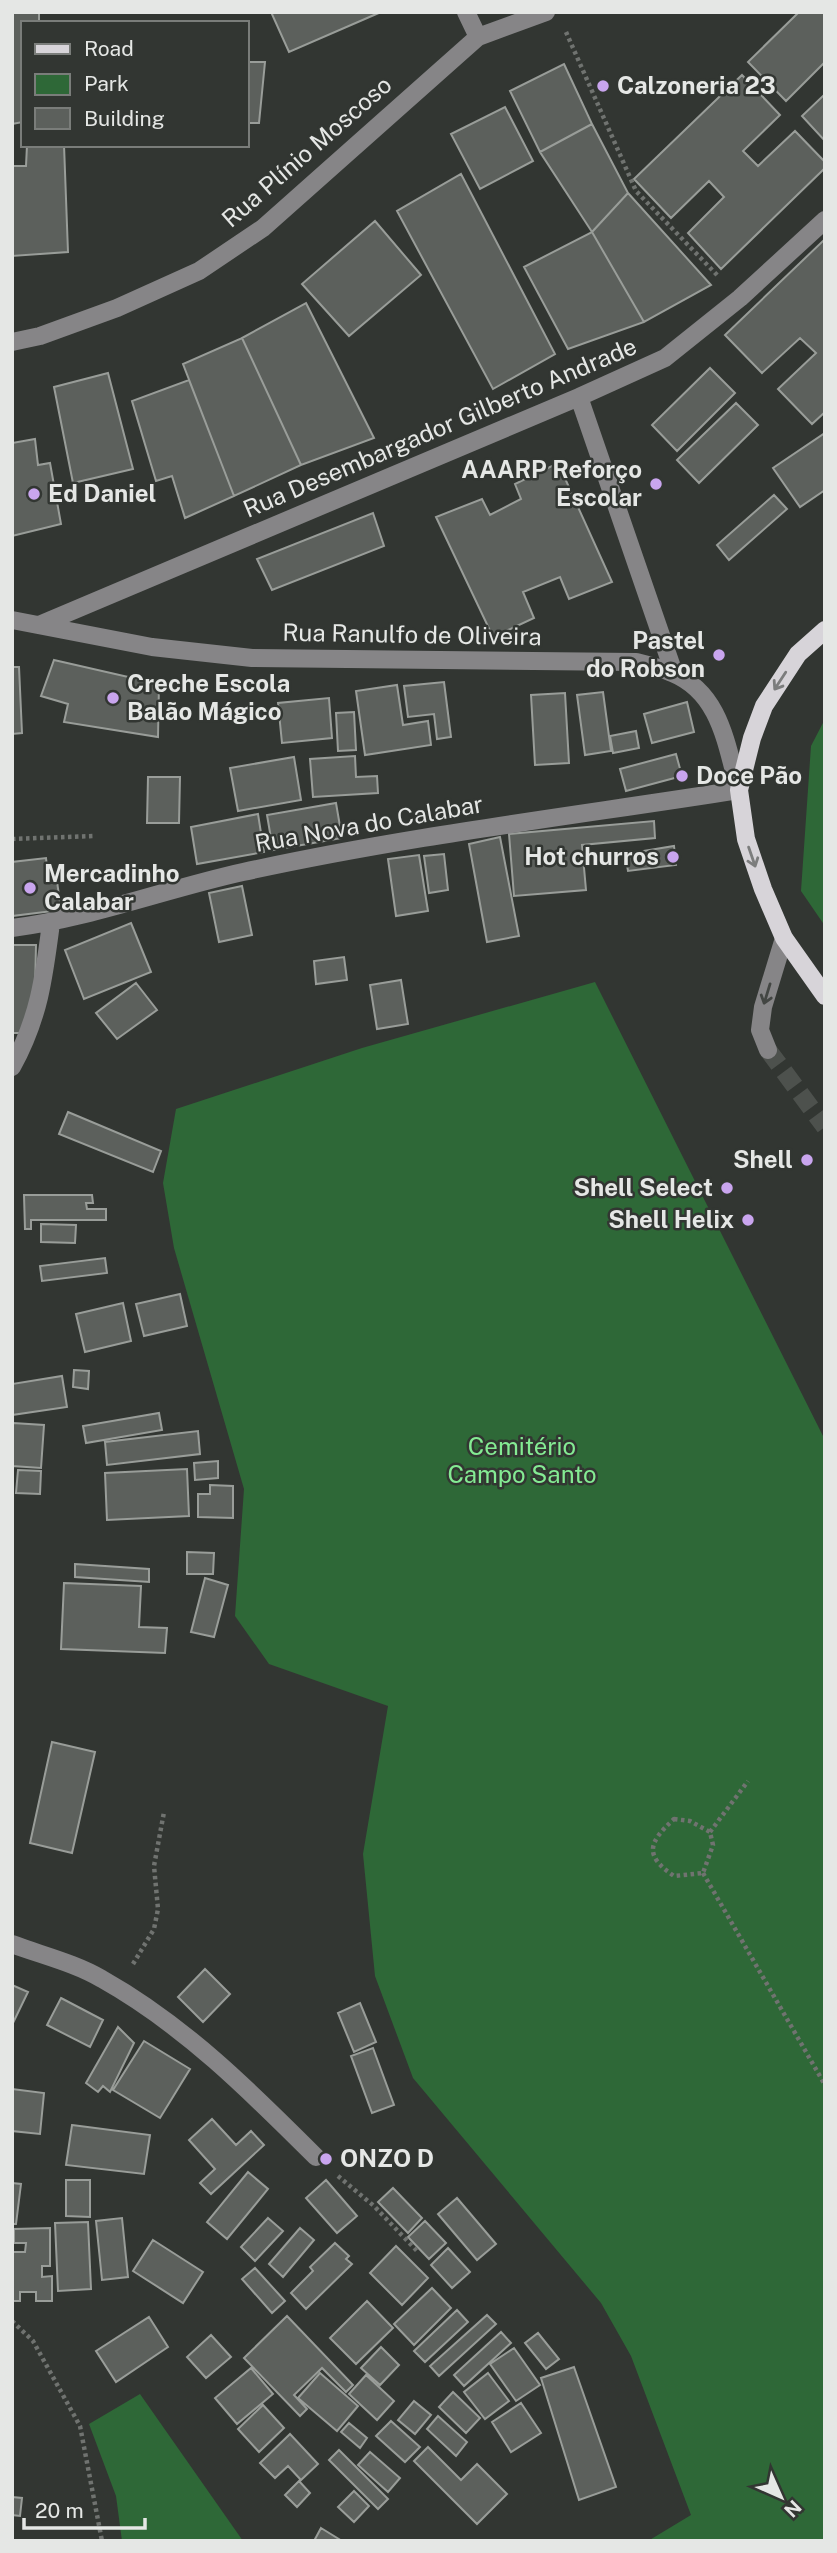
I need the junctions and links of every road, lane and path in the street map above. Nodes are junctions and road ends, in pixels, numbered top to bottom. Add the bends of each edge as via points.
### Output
1 (466, 12) edge
2 (546, 12) edge
3 (562, 24) dead end
4 (478, 37) junction
5 (825, 220) edge
6 (740, 298) junction
7 (12, 342) edge
8 (579, 397) junction
9 (12, 620) edge
10 (39, 625) junction
11 (825, 630) edge
12 (674, 673) junction
13 (739, 790) junction
14 (95, 836) dead end
15 (12, 839) edge
16 (51, 923) junction
17 (12, 928) edge
18 (784, 938) junction
19 (825, 996) edge
20 (768, 1050) tunnel mouth
21 (12, 1067) edge
22 (748, 1781) dead end
23 (164, 1812) dead end
24 (710, 1832) junction
25 (703, 1873) junction
26 (12, 1944) edge
27 (118, 1989) junction
28 (825, 2085) edge
29 (316, 2157) joint
30 (418, 2252) dead end
31 (12, 2321) edge
32 (102, 2541) edge

1 - 4 street
2 - 4 street, Rua Plínio Moscoso
3 - 6 path via 636,191
4 - 7 street, Rua Plínio Moscoso via 263,228 209,264 117,308
5 - 6 street, Rua Desembargador Gilberto Andrade
6 - 8 street, Rua Desembargador Gilberto Andrade via 665,358
8 - 10 street, Rua Desembargador Gilberto Andrade
8 - 12 street
9 - 10 street, Rua Ranulfo de Oliveira
10 - 12 street, Rua Ranulfo de Oliveira via 152,647 252,658 636,662
11 -> 13 main road via 798,654 764,706
12 - 13 street, Rua Ranulfo de Oliveira via 697,688 717,713
13 - 16 street, Rua Nova do Calabar via 423,837 242,872
13 -> 18 main road via 746,839
14 - 15 path
16 - 17 street, Rua Nova do Calabar
16 - 21 street via 43,992 27,1041
18 - 19 main road
18 -> 20 street via 763,1007 760,1030
22 - 24 path
23 - 27 path via 154,1866 158,1909 154,1929
24 - 25 path via 713,1845
24 - 25 path via 690,1821 674,1819 657,1835 653,1851 660,1866 674,1876
25 - 28 path
26 - 27 street via 100,1977
27 - 29 street via 159,2015 234,2075
29 - 30 path via 374,2206
31 - 32 path via 33,2341 80,2426

